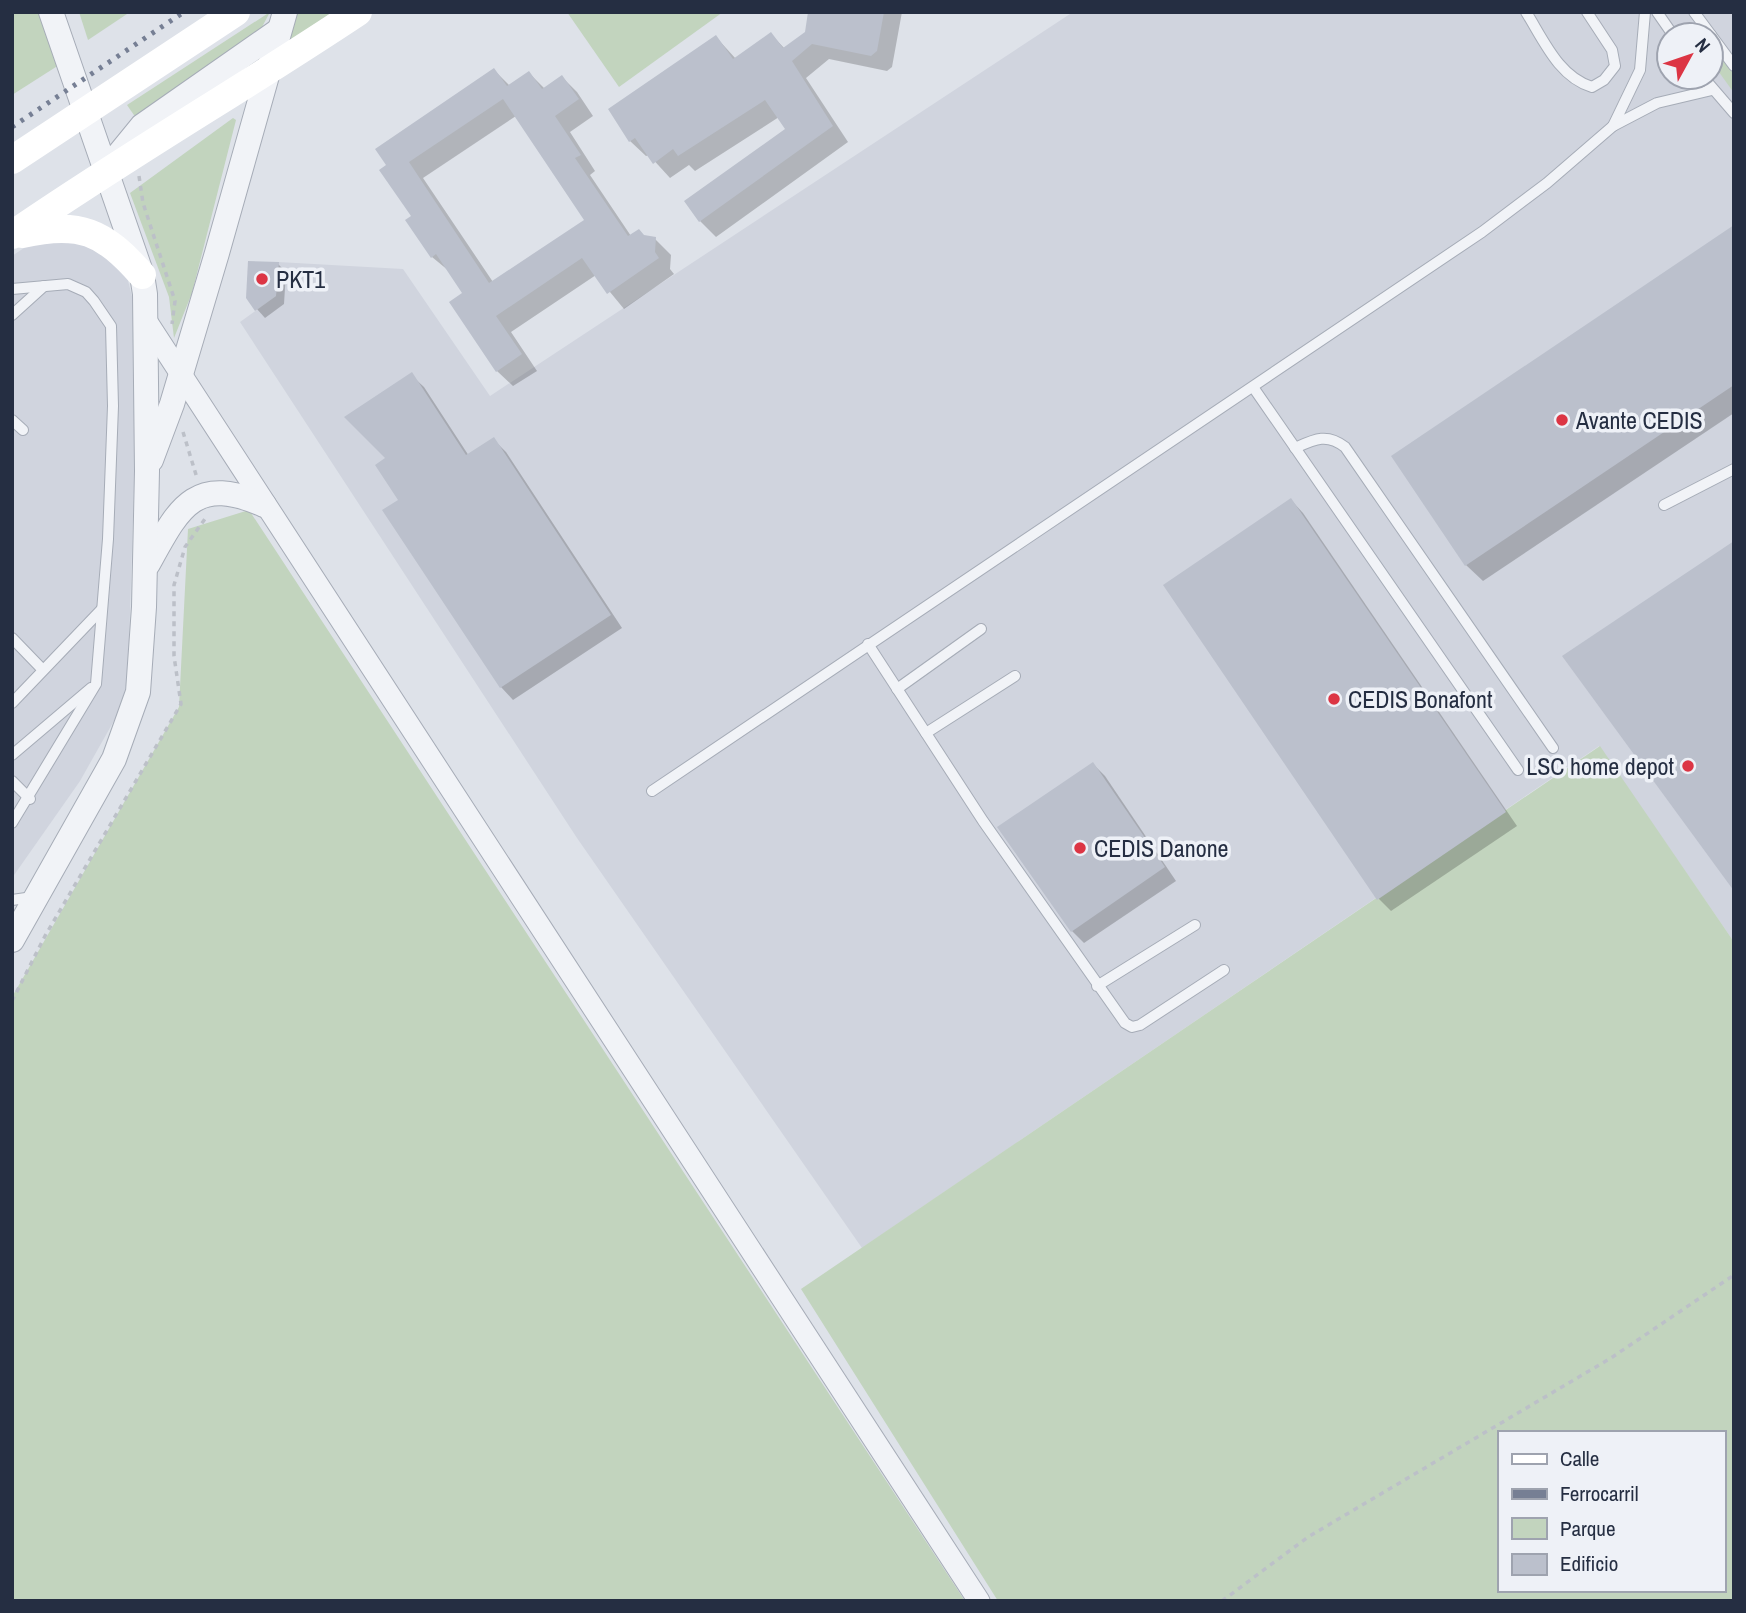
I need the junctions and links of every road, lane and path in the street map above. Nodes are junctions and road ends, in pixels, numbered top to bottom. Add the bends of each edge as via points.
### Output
1 (51, 12) edge
2 (236, 12) edge
3 (358, 12) edge
4 (1526, 12) edge
5 (1587, 12) edge
6 (1645, 12) edge
7 (282, 22) edge
8 (266, 73) junction
9 (1708, 91) edge
10 (1713, 91) edge
11 (85, 112) junction
12 (1734, 113) edge
13 (1613, 126) junction
14 (12, 160) edge
15 (106, 171) junction
16 (12, 235) edge
17 (142, 275) junction
18 (44, 286) junction
19 (12, 289) edge
20 (12, 315) edge
21 (147, 322) junction
22 (181, 375) junction
23 (1253, 387) junction
24 (12, 420) edge
25 (23, 430) dead end
26 (1295, 448) junction
27 (1734, 470) edge
28 (148, 471) junction
29 (264, 505) junction
30 (1664, 505) dead end
31 (146, 568) junction
32 (102, 609) junction
33 (981, 629) dead end
34 (12, 638) edge
35 (868, 644) junction
36 (42, 669) junction
37 (1015, 676) dead end
38 (96, 684) junction
39 (897, 689) junction
40 (12, 703) edge
41 (926, 733) junction
42 (1553, 748) dead end
43 (12, 755) edge
44 (1518, 770) dead end
45 (12, 782) edge
46 (652, 791) dead end
47 (30, 799) junction
48 (12, 823) edge
49 (24, 899) edge
50 (1195, 925) dead end
51 (12, 940) edge
52 (1224, 970) dead end
53 (1097, 986) junction
54 (1734, 1275) edge
55 (979, 1601) edge
56 (1222, 1601) edge

1 - 11 street
2 - 11 main road
3 - 8 main road
4 - 5 lane via 1575,82 1592,87 1615,66 1612,50
6 - 13 lane via 1640,70
7 - 8 street
7 - 15 street via 142,126
8 - 15 main road
8 - 22 street
9 - 13 lane via 1657,103
10 - 12 lane
11 - 14 main road
11 - 15 street
13 - 23 lane via 1482,232
15 - 16 main road
15 - 17 street
16 - 17 main road via 52,227 84,230 108,241
17 - 21 street
18 - 19 lane
18 - 20 lane
18 - 32 lane via 68,284 86,292 111,326 111,469
21 - 22 street
21 - 28 street
22 - 28 street
22 - 29 street
23 - 26 lane
23 - 35 lane
24 - 25 lane
26 - 42 lane via 1320,438 1333,438 1345,447
26 - 44 lane
27 - 30 lane
28 - 31 street
29 - 31 street via 223,491 194,501 173,520
29 - 55 street
31 - 49 street via 142,661 132,713 114,759
32 - 36 lane
32 - 38 lane
33 - 39 lane
34 - 36 lane
35 - 39 lane
35 - 46 lane
36 - 40 lane
37 - 41 lane
38 - 43 lane
38 - 47 lane
39 - 41 lane
41 - 53 lane
45 - 47 lane
47 - 48 lane
49 - 51 street
50 - 53 lane
52 - 53 lane via 1132,1027 1116,1014
54 - 56 path via 1611,1358 1308,1537

